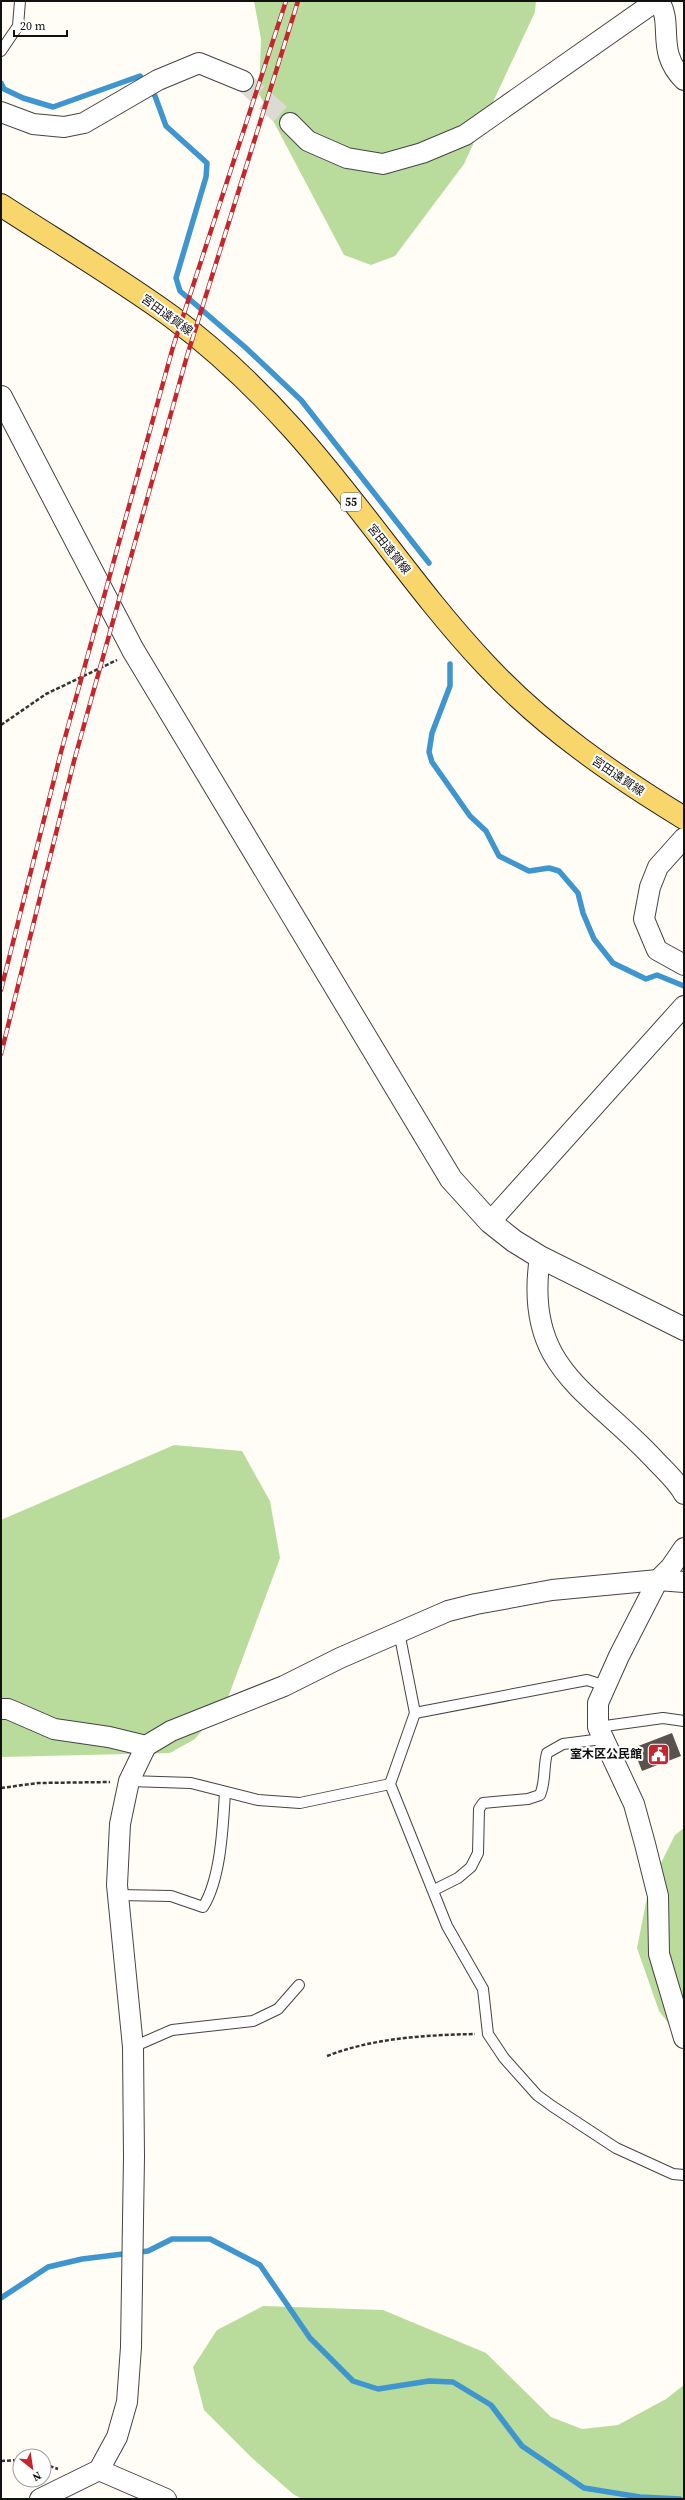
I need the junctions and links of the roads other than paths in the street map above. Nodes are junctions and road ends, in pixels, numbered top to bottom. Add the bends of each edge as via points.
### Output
1 (20, 1) edge
2 (657, 1) edge
3 (1, 51) edge
4 (684, 80) edge
5 (243, 81) tunnel mouth
6 (1, 112) edge
7 (290, 123) tunnel mouth
8 (1, 205) edge
9 (1, 397) edge
10 (684, 818) edge
11 (684, 838) edge
12 (684, 965) edge
13 (684, 1006) edge
14 (490, 1222) junction
15 (540, 1257) junction
16 (684, 1329) edge
17 (684, 1494) edge
18 (684, 1548) edge
19 (658, 1580) junction
20 (684, 1582) edge
21 (397, 1634) junction
22 (606, 1686) junction
23 (1, 1709) edge
24 (415, 1713) junction
25 (684, 1721) edge
26 (600, 1733) junction
27 (146, 1746) junction
28 (129, 1781) junction
29 (390, 1784) junction
30 (225, 1792) junction
31 (434, 1890) junction
32 (119, 1895) junction
33 (300, 1985) dead end
34 (684, 2038) edge
35 (132, 2047) junction
36 (684, 2175) edge
37 (99, 2470) junction
38 (40, 2499) edge
39 (166, 2499) edge

1 - 3 lane via 18,26
2 - 4 street via 664,8 667,55
2 - 7 street via 465,135 422,153 383,164 347,158 308,141
5 - 6 street via 199,63 158,80 84,124 64,127 33,124
8 - 10 main road, 宮田遠賀線 / 55 via 172,317 216,352 292,428 486,666 533,712 585,754
9 - 14 street via 133,650 432,1150 451,1179
11 - 12 street via 658,867 650,887 644,919 656,950
13 - 14 street
14 - 15 street
15 - 16 street
15 - 17 street via 536,1282 537,1307 549,1346 563,1373 589,1400 645,1449
18 - 19 street
19 - 20 street
19 - 21 street via 552,1590 476,1604 448,1611
19 - 22 street
21 - 24 lane via 401,1642
21 - 27 street via 284,1686 171,1731
22 - 24 lane via 587,1680
22 - 26 street via 598,1703
23 - 27 street via 8,1709 54,1729 110,1737
24 - 29 lane
25 - 26 lane via 663,1718
26 - 31 lane via 563,1744 547,1753 543,1767 544,1785 540,1795 528,1799 483,1803 479,1810 478,1853 470,1867 458,1878
26 - 34 street via 634,1804 658,1896 659,1954
27 - 28 street
28 - 30 lane via 191,1783
28 - 32 street via 120,1824
29 - 30 lane via 300,1803 258,1800
29 - 31 lane via 417,1855
30 - 32 lane via 210,1897 204,1907 171,1896
31 - 36 lane via 447,1926 483,1989 488,2034 504,2058 537,2095 616,2148 673,2174
32 - 35 street
33 - 35 lane via 278,2009 253,2021 172,2030
35 - 37 street via 132,2347 127,2402 117,2437
37 - 38 street
37 - 39 street

